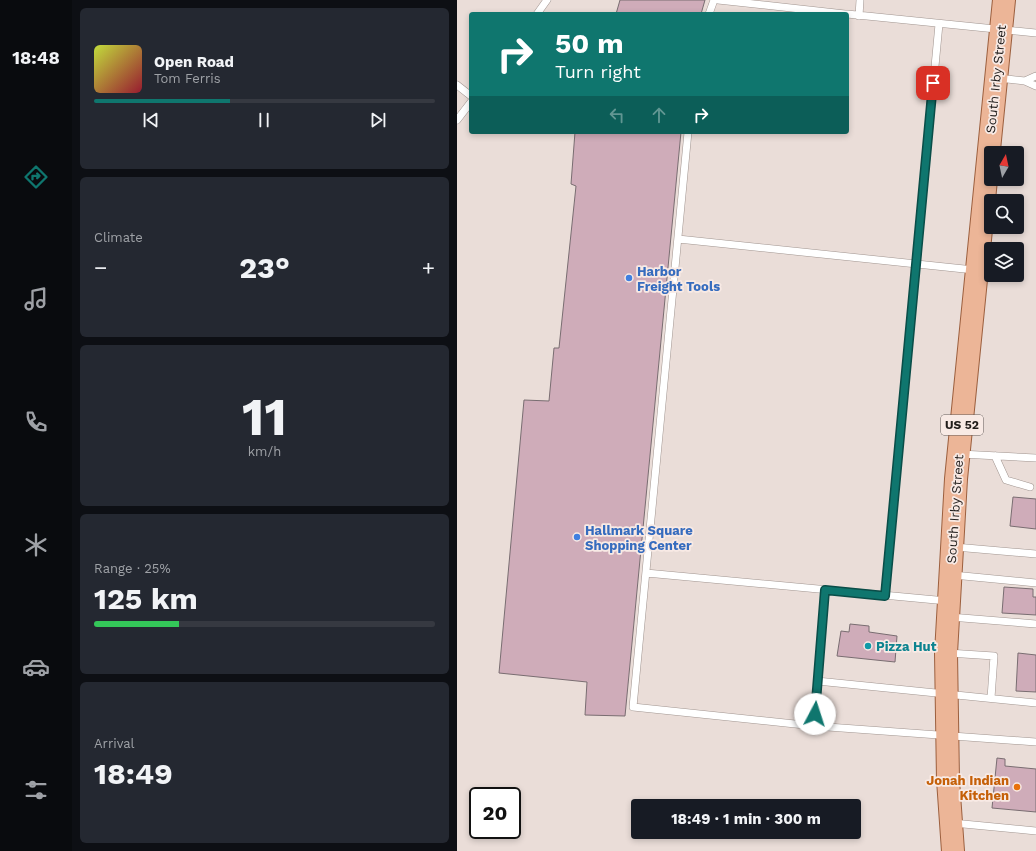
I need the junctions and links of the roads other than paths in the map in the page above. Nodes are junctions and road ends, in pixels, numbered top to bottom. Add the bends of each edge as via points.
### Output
1 (547, 0) edge
2 (714, 0) edge
3 (718, 0) edge
4 (860, 0) edge
5 (1004, 0) edge
6 (538, 12) edge
7 (710, 12) edge
8 (828, 12) edge
9 (849, 14) edge
10 (859, 16) junction
11 (939, 24) junction
12 (1001, 30) junction
13 (1036, 33) edge
14 (1036, 76) edge
15 (996, 78) junction
16 (1025, 81) junction
17 (457, 85) edge
18 (1036, 86) edge
19 (469, 94) edge
20 (469, 105) edge
21 (457, 120) edge
22 (688, 134) edge
23 (678, 239) junction
24 (916, 264) junction
25 (977, 270) junction
26 (959, 454) junction
27 (995, 456) junction
28 (1036, 458) edge
29 (1030, 487) dead end
30 (952, 547) junction
31 (1036, 554) edge
32 (646, 573) junction
33 (951, 575) junction
34 (1036, 583) edge
35 (825, 590) junction
36 (885, 596) junction
37 (949, 610) junction
38 (1036, 624) edge
39 (946, 653) junction
40 (817, 681) junction
41 (947, 693) junction
42 (991, 698) junction
43 (1036, 703) edge
44 (814, 726) junction
45 (947, 735) junction
46 (1036, 742) edge
47 (951, 823) junction
48 (1036, 831) edge
49 (953, 851) edge

1 - 6 lane
2 - 7 lane
3 - 8 lane
4 - 10 lane
5 - 12 main road, South Irby Street / US 52
9 - 10 lane
10 - 11 lane
11 - 12 lane
11 - 24 lane
12 - 13 lane
12 - 15 main road, South Irby Street / US 52
14 - 16 lane
15 - 16 lane
15 - 25 main road, South Irby Street / US 52
16 - 18 lane
17 - 19 lane
20 - 21 lane
22 - 23 lane
23 - 24 lane
23 - 32 lane
24 - 25 lane
24 - 36 lane
25 - 26 main road, South Irby Street / US 52
26 - 27 lane
26 - 30 main road, South Irby Street / US 52
27 - 28 lane
27 - 29 lane via 1005,480
30 - 31 lane
30 - 33 main road, South Irby Street / US 52
32 - 35 lane
32 - 44 lane via 633,707
33 - 34 lane
33 - 37 main road, South Irby Street / US 52
35 - 36 lane
35 - 40 lane
36 - 37 lane
37 - 38 lane
37 - 39 main road, South Irby Street / US 52
39 - 41 main road, South Irby Street / US 52
39 - 42 lane via 994,656
40 - 41 lane
40 - 44 lane
41 - 42 lane
41 - 45 main road, South Irby Street / US 52
42 - 43 lane
44 - 45 lane
45 - 46 lane
45 - 47 main road, South Irby Street / US 52
47 - 48 lane
47 - 49 main road, South Irby Street / US 52

